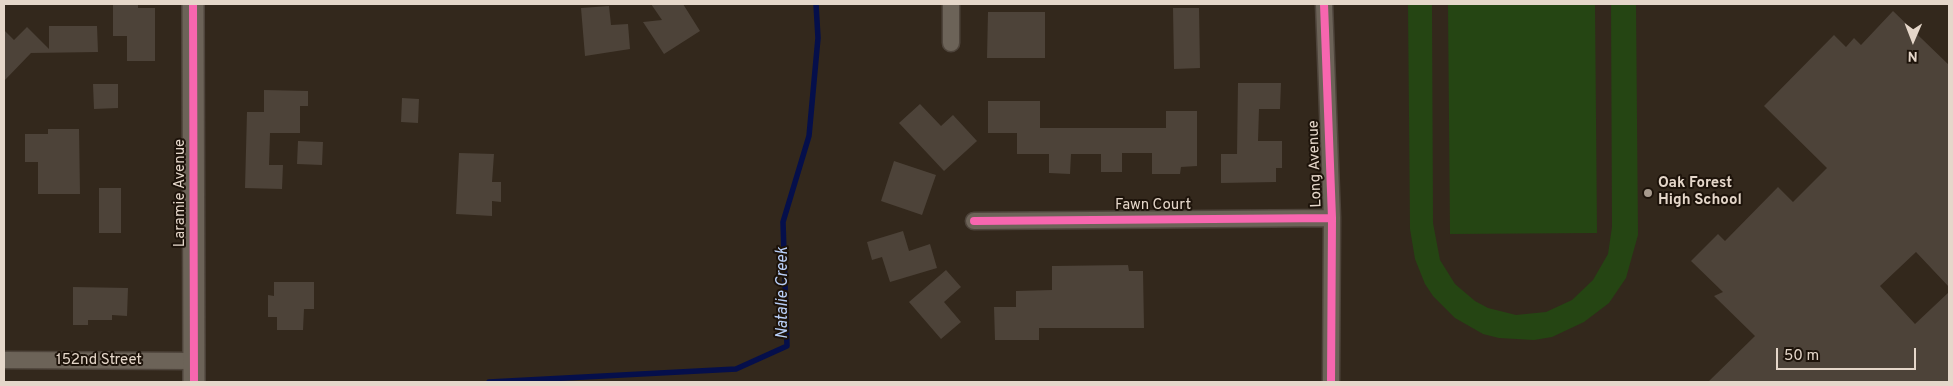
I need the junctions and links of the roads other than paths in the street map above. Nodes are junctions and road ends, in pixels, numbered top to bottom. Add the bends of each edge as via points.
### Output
1 (193, 4) edge
2 (951, 4) edge
3 (1324, 4) edge
4 (951, 42) dead end
5 (1332, 218) junction
6 (974, 221) dead end
7 (4, 360) edge
8 (194, 361) junction
9 (194, 382) edge
10 (1332, 382) edge

1 - 8 street, Laramie Avenue
2 - 4 street
3 - 5 street, Long Avenue
5 - 6 street, Fawn Court
5 - 10 street, Long Avenue
7 - 8 street, 152nd Street
8 - 9 street, Laramie Avenue

